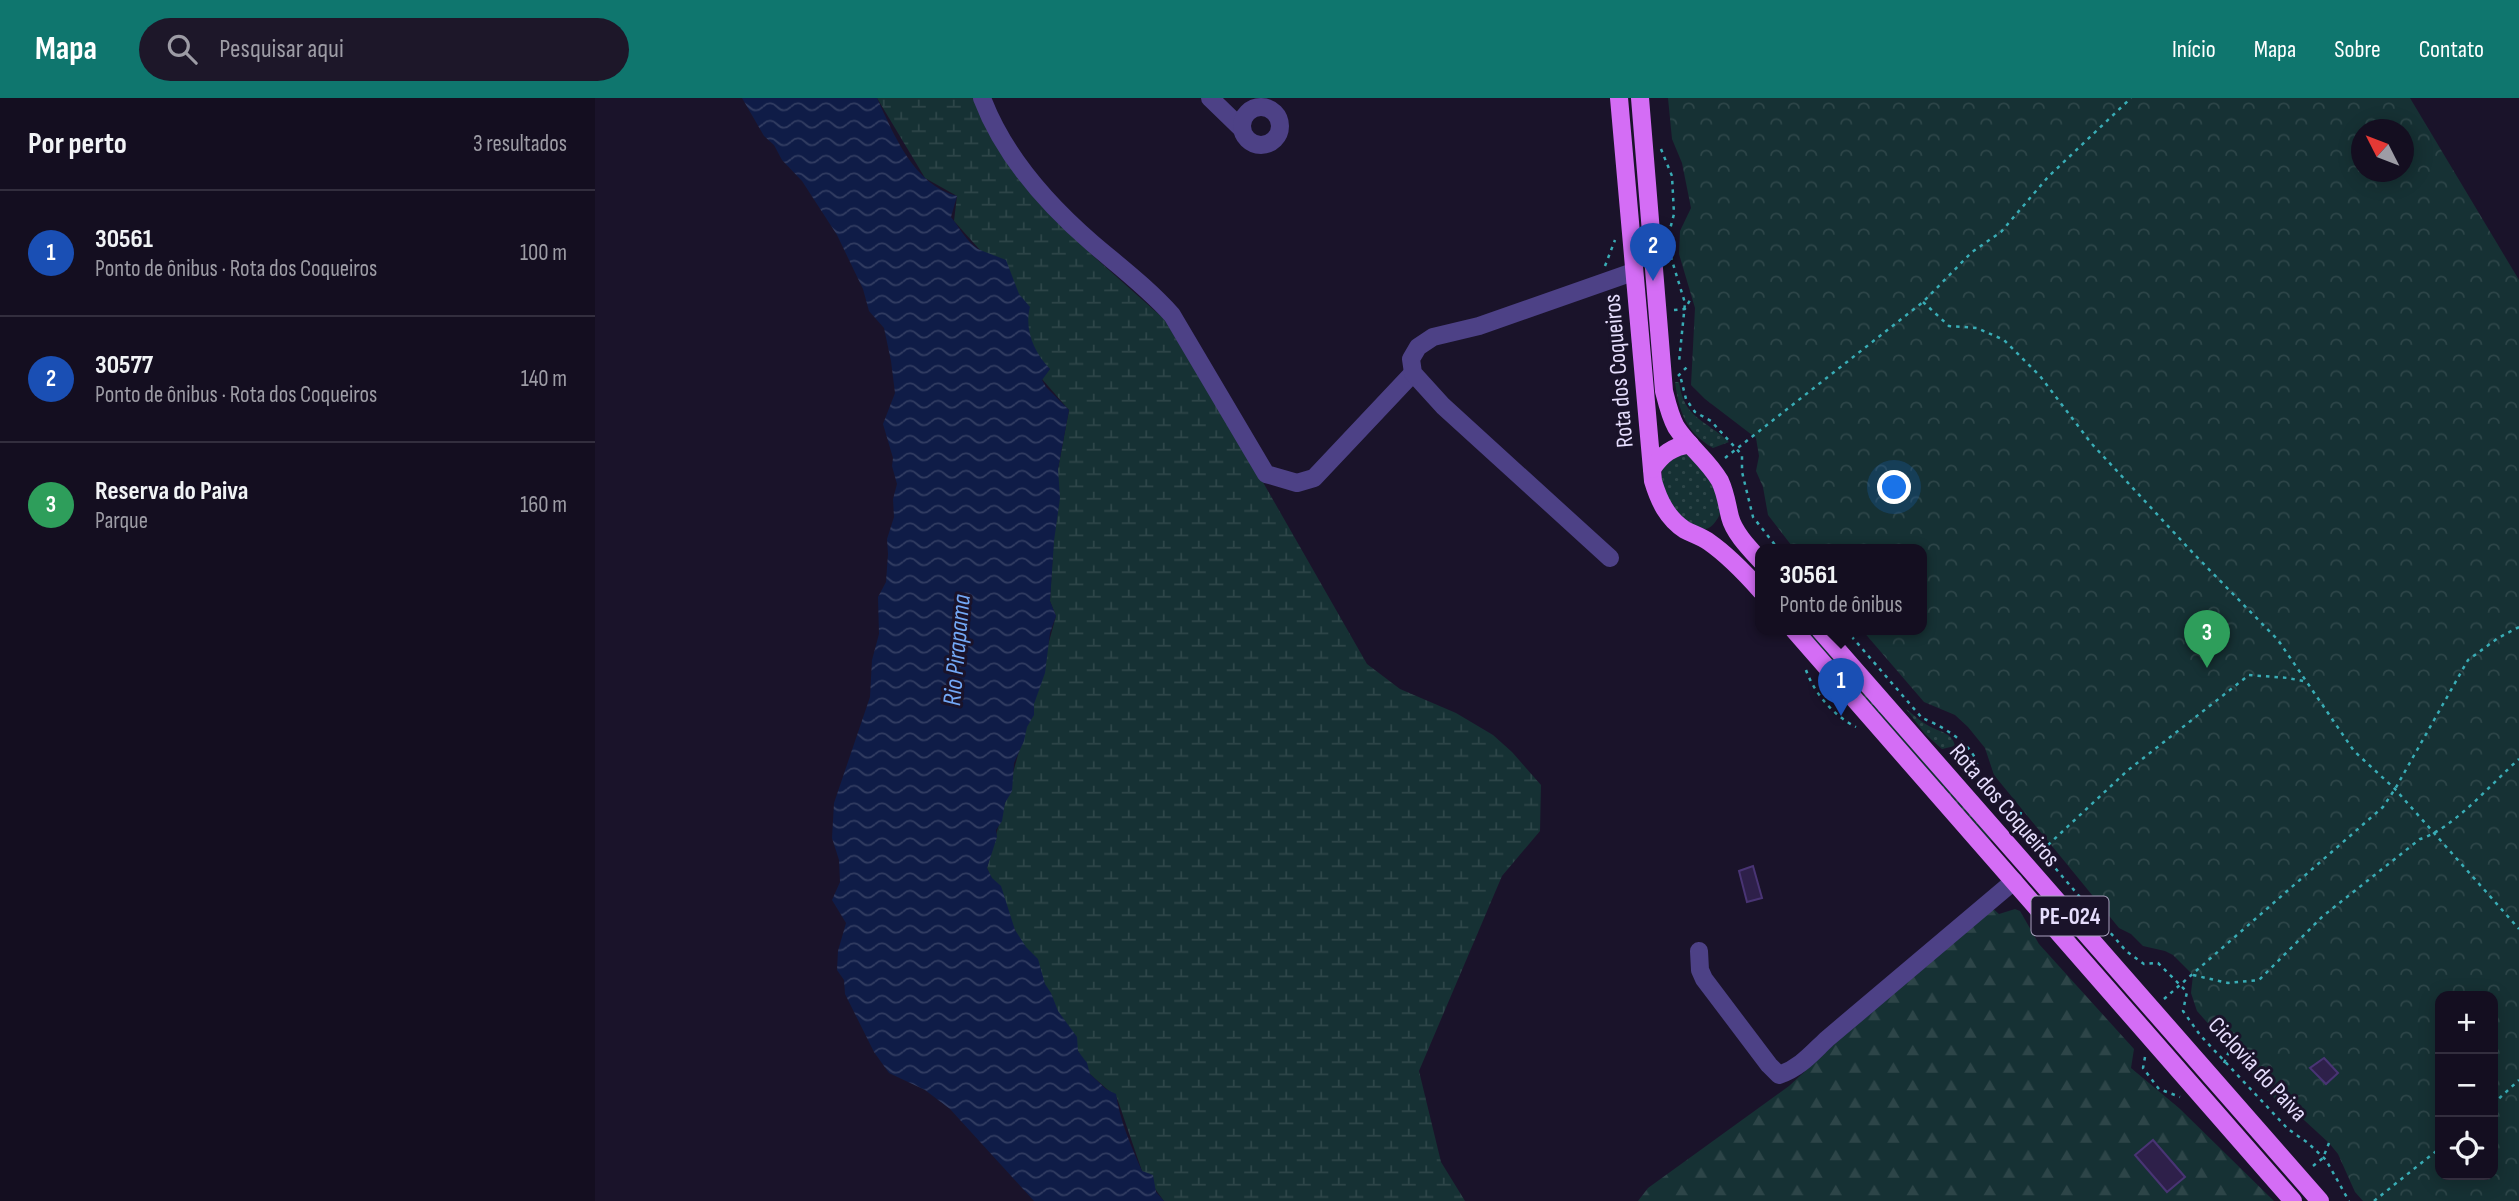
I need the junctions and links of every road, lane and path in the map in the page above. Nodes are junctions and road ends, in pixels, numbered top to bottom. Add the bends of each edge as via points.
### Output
1 (982, 98) edge
2 (1210, 98) edge
3 (1619, 98) edge
4 (1640, 98) edge
5 (2131, 98) edge
6 (1274, 103) edge
7 (1242, 129) junction
8 (1661, 148) dead end
9 (1633, 272) junction
10 (1690, 300) dead end
11 (1923, 302) junction
12 (1685, 309) junction
13 (1657, 311) junction
14 (1413, 373) junction
15 (1690, 444) junction
16 (1738, 448) junction
17 (1652, 469) junction
18 (1711, 469) junction
19 (1730, 505) junction
20 (1698, 537) junction
21 (1774, 544) edge
22 (1755, 554) edge
23 (1610, 558) dead end
24 (1755, 585) edge
25 (2519, 627) edge
26 (1798, 635) edge
27 (1824, 635) edge
28 (1850, 635) edge
29 (2308, 682) junction
30 (2519, 759) edge
31 (2395, 789) junction
32 (2435, 835) junction
33 (2048, 845) dead end
34 (2014, 881) junction
35 (2519, 929) edge
36 (1699, 951) dead end
37 (2193, 975) junction
38 (2181, 984) junction
39 (2151, 1010) junction
40 (2519, 1080) edge
41 (2498, 1099) edge
42 (2329, 1143) dead end
43 (2435, 1152) edge
44 (2323, 1158) junction
45 (2300, 1178) junction
46 (2293, 1201) edge
47 (2320, 1201) edge
48 (2349, 1201) edge
49 (2374, 1201) edge

1 - 14 street via 1008,149 1033,182 1089,241 1172,315 1266,474 1297,484 1314,478
2 - 7 street
3 - 9 main road, Rota dos Coqueiros
4 - 13 main road, Rota dos Coqueiros
5 - 11 path via 2048,177 2001,232 1972,252
6 - 7 street via 1251,109
6 - 7 street via 1280,127 1270,142 1253,143
8 - 12 path via 1672,176 1670,254
9 - 14 street via 1479,326 1433,337 1418,346 1411,359
9 - 17 main road, Rota dos Coqueiros
10 - 12 path
11 - 16 path
11 - 29 path via 1949,326 1977,328 2004,340 2040,376 2091,443 2278,640
12 - 13 path
12 - 16 path via 1679,362 1686,400
13 - 15 main road, Rota dos Coqueiros via 1666,401
14 - 23 street via 1443,406
15 - 17 main road via 1670,450
15 - 18 main road, Rota dos Coqueiros
16 - 18 path
16 - 21 path via 1753,517
17 - 20 main road, Rota dos Coqueiros via 1658,500 1668,515
18 - 19 main road, Rota dos Coqueiros
19 - 20 main road via 1718,527
19 - 22 main road, Rota dos Coqueiros via 1730,518
20 - 24 main road, Rota dos Coqueiros via 1726,555
25 - 31 path via 2468,660
26 - 34 main road, Rota dos Coqueiros / PE-024
27 - 39 main road, Rota dos Coqueiros / PE-024
28 - 38 path via 1922,718 1939,724 1975,757 1980,780 2126,951 2144,964 2158,963
29 - 31 path via 2354,751
29 - 33 path via 2249,676 2127,771
30 - 32 path
31 - 32 path
31 - 37 path via 2382,807
32 - 35 path
32 - 37 path via 2420,839 2323,916 2259,980 2228,983
34 - 36 street via 1802,1064 1779,1075 1704,979
34 - 46 main road, Rota dos Coqueiros / PE-024
37 - 38 path
38 - 39 path
38 - 44 path, Ciclovia do Paiva via 2187,992 2183,1011 2200,1035 2288,1129
39 - 45 main road, Rota dos Coqueiros / PE-024
40 - 41 path
42 - 44 path
43 - 49 path
44 - 45 path
44 - 48 path, Ciclovia do Paiva
45 - 47 main road, Rota dos Coqueiros / PE-024

